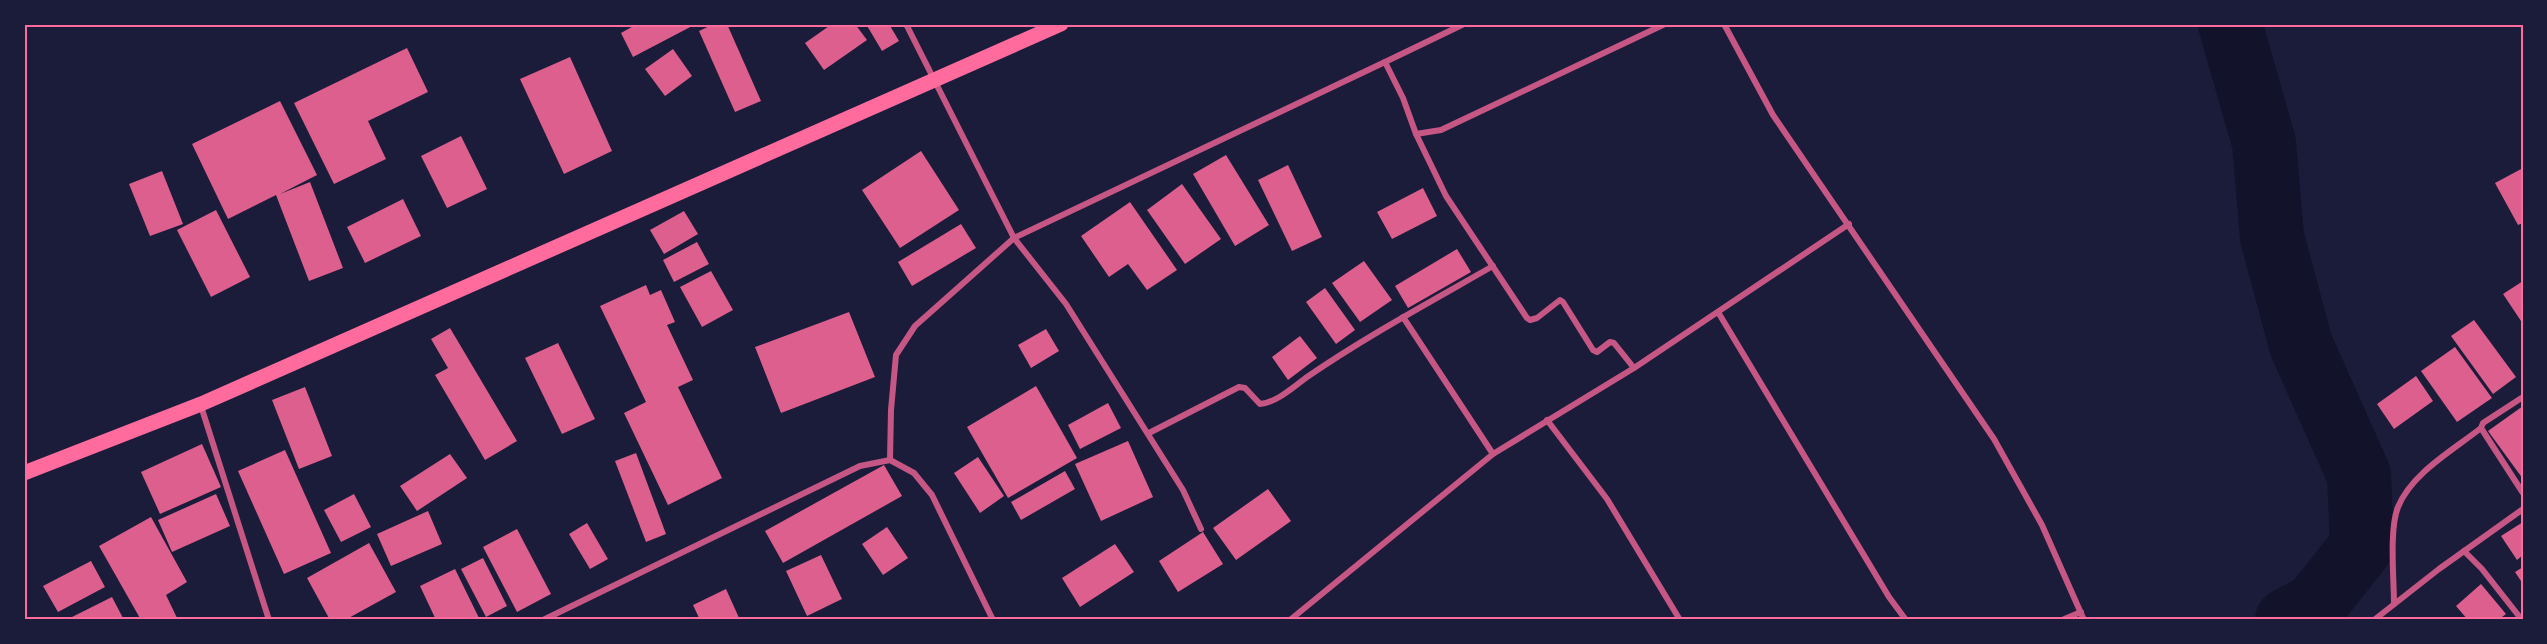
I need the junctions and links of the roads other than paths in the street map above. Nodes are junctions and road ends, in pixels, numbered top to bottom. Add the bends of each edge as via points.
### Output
1 (906, 24) edge
2 (1061, 24) edge
3 (1464, 24) edge
4 (1665, 24) edge
5 (1724, 24) edge
6 (1385, 62) junction
7 (936, 80) junction
8 (1416, 134) junction
9 (1849, 224) junction
10 (1014, 238) junction
11 (1493, 266) junction
12 (1718, 312) junction
13 (1403, 317) junction
14 (1634, 368) junction
15 (2523, 397) edge
16 (201, 404) junction
17 (1547, 420) junction
18 (2481, 428) junction
19 (1149, 433) junction
20 (1493, 454) junction
21 (890, 460) junction
22 (24, 473) edge
23 (2523, 493) edge
24 (2523, 509) edge
25 (1201, 529) dead end
26 (2464, 552) junction
27 (2394, 604) junction
28 (2081, 612) junction
29 (269, 620) edge
30 (543, 620) edge
31 (993, 620) edge
32 (1290, 620) edge
33 (1680, 620) edge
34 (1906, 620) edge
35 (2062, 620) edge
36 (2084, 620) edge
37 (2374, 620) edge
38 (2522, 620) edge

1 - 7 street
2 - 7 main road
3 - 6 street
4 - 8 street via 1441,130
5 - 9 street via 1773,115
6 - 8 street
6 - 10 street
7 - 10 street
7 - 16 main road
8 - 11 street via 1446,196
9 - 12 street
9 - 28 street via 1994,439 2042,525
10 - 19 street via 1066,304
10 - 21 street via 915,326 896,355
11 - 13 street
11 - 14 street via 1527,318 1537,318 1560,300 1593,350 1598,352 1614,343
12 - 14 street
12 - 34 street
13 - 19 street via 1266,403 1260,404 1239,387
13 - 20 street
14 - 17 street
15 - 18 street
16 - 22 main road
16 - 29 street
17 - 20 street
17 - 33 street via 1607,499
18 - 23 street
18 - 27 street via 2416,480 2398,508
19 - 25 street via 1184,490
20 - 32 street
21 - 30 street via 860,466
21 - 31 street via 914,473 932,495
24 - 26 street
26 - 27 street
26 - 38 street
27 - 37 street
28 - 35 street
28 - 36 street

